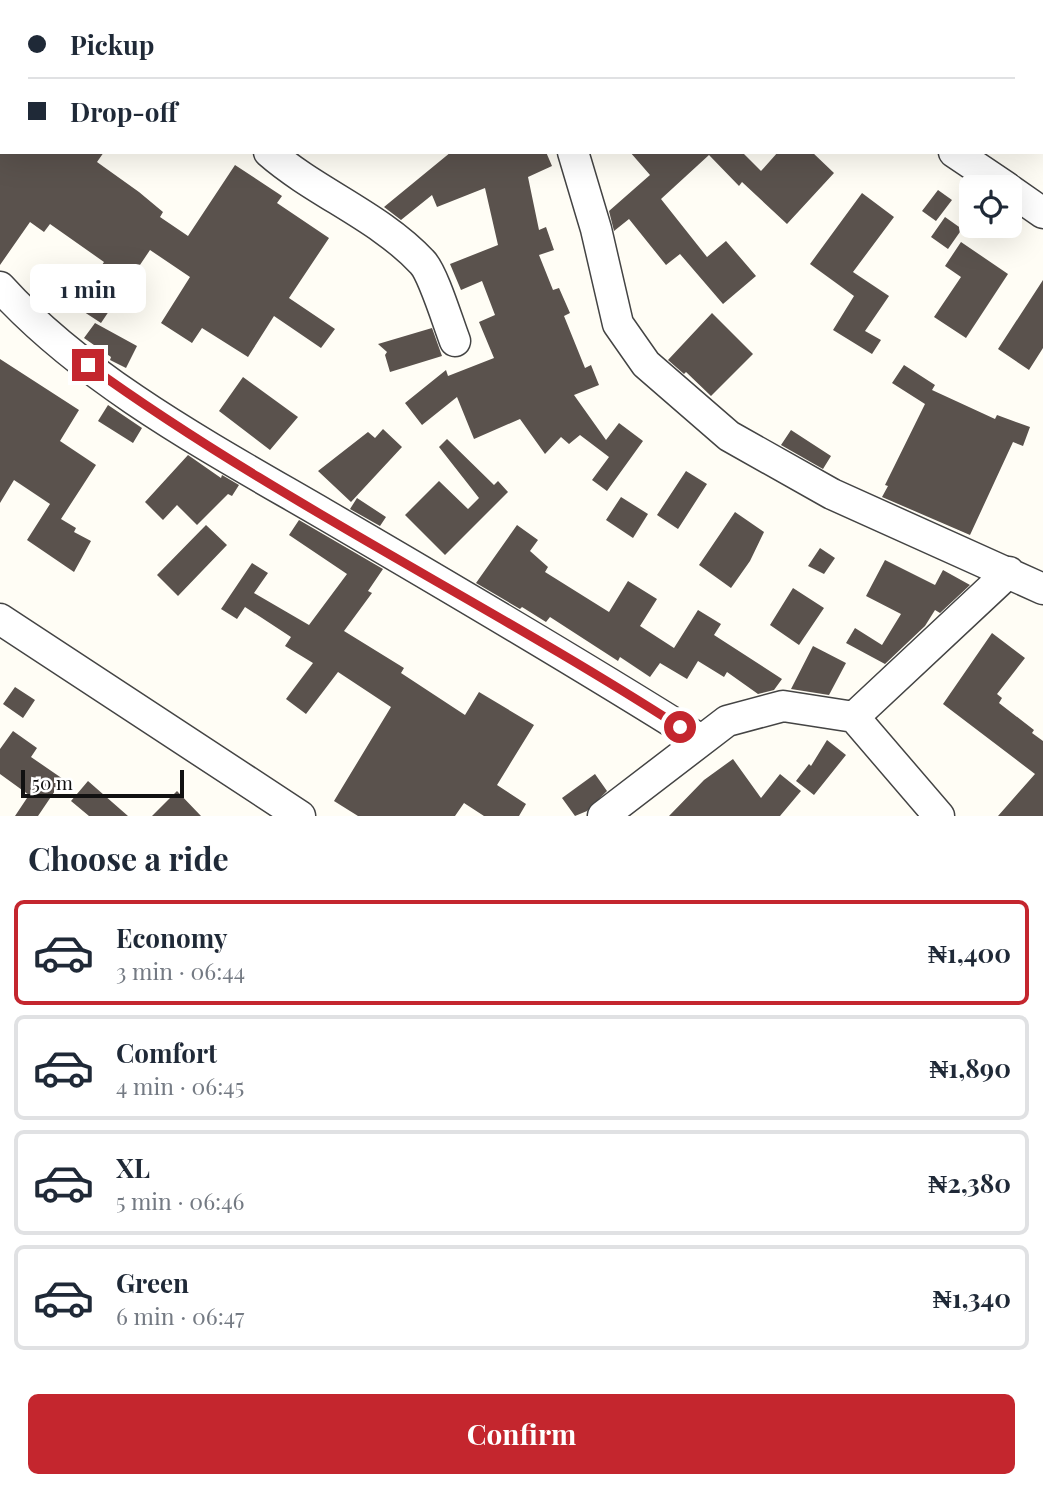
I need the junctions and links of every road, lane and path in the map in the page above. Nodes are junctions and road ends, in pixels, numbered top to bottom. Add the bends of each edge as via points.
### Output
1 (272, 154) edge
2 (574, 154) edge
3 (957, 154) edge
4 (988, 175) edge
5 (1022, 199) edge
6 (1043, 213) edge
7 (1, 291) edge
8 (455, 341) dead end
9 (1009, 572) junction
10 (1043, 589) edge
11 (0, 619) edge
12 (854, 717) junction
13 (701, 740) junction
14 (300, 816) edge
15 (603, 816) edge
16 (939, 816) edge

1 - 8 street via 424,263
2 - 9 street via 618,324 646,364 729,436 831,494
3 - 4 street
5 - 6 street
7 - 13 street via 21,313 146,407 575,660
9 - 10 street
9 - 12 street
11 - 14 street
12 - 13 street via 783,706 727,721
12 - 16 street
13 - 15 street

